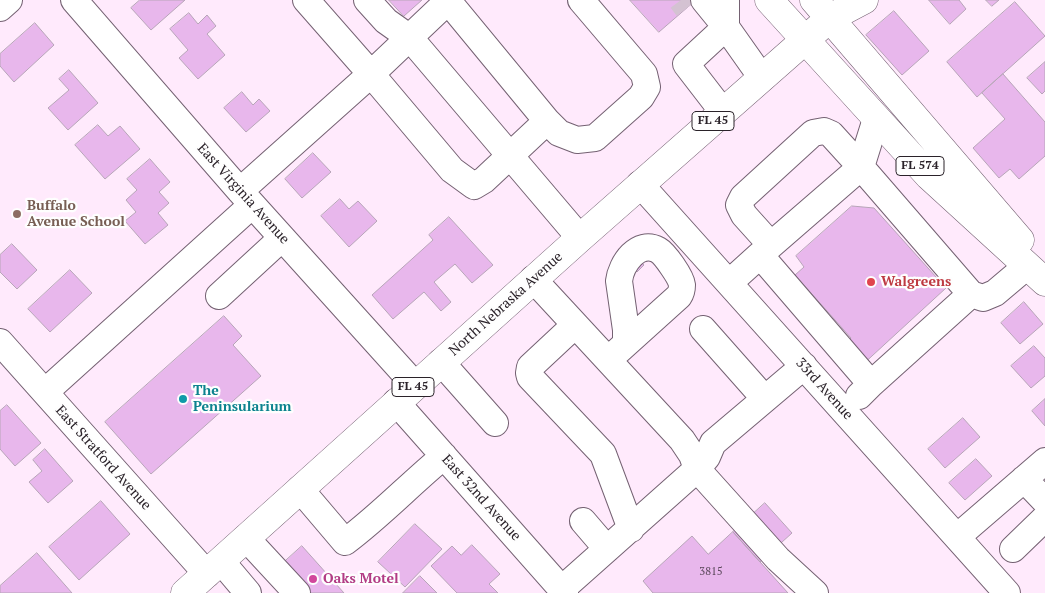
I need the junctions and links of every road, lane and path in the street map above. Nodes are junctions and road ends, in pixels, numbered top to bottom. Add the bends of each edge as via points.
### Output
1 (9, 0) edge
2 (74, 0) edge
3 (306, 0) edge
4 (368, 0) edge
5 (581, 0) edge
6 (726, 0) edge
7 (769, 0) edge
8 (864, 0) edge
9 (449, 1) edge
10 (695, 4) tunnel mouth
11 (829, 6) edge
12 (0, 8) edge
13 (720, 33) junction
14 (410, 38) junction
15 (805, 41) junction
16 (372, 74) junction
17 (762, 78) junction
18 (723, 112) junction
19 (876, 119) junction
20 (547, 121) junction
21 (510, 155) junction
22 (861, 167) junction
23 (640, 184) junction
24 (246, 198) junction
25 (282, 238) junction
26 (580, 238) junction
27 (766, 250) junction
28 (1039, 272) edge
29 (533, 279) junction
30 (729, 282) junction
31 (970, 294) junction
32 (220, 296) dead end
33 (575, 325) junction
34 (703, 329) dead end
35 (0, 342) edge
36 (441, 362) junction
37 (804, 366) junction
38 (870, 384) junction
39 (45, 392) junction
40 (406, 393) junction
41 (765, 399) junction
42 (844, 410) junction
43 (495, 423) dead end
44 (444, 456) junction
45 (692, 458) junction
46 (1045, 461) edge
47 (1024, 479) junction
48 (300, 490) junction
49 (1045, 501) edge
50 (1045, 518) edge
51 (583, 521) dead end
52 (631, 529) junction
53 (957, 537) junction
54 (246, 538) junction
55 (1013, 548) dead end
56 (607, 549) junction
57 (214, 567) junction
58 (564, 591) edge
59 (185, 593) edge
60 (248, 593) edge
61 (297, 593) edge
62 (815, 593) edge
63 (1007, 593) edge

1 - 12 street
2 - 24 street, East Virginia Avenue
3 - 16 street
4 - 14 street via 386,21
5 - 20 street via 644,74 647,87 641,97 596,138 577,140 559,133
6 - 13 street
7 - 15 main road, FL 574
8 - 11 main road, North Nebraska Avenue / FL 45
9 - 14 street
9 - 20 street
10 - 13 street
11 - 15 main road, North Nebraska Avenue / FL 45
11 - 28 main road, FL 574
13 - 17 street
13 - 18 street via 686,64
14 - 16 street
14 - 21 street
15 - 17 main road, North Nebraska Avenue / FL 45
15 - 19 main road, FL 574
16 - 21 street via 452,170 474,186
16 - 24 street
17 - 18 main road, North Nebraska Avenue / FL 45
18 - 23 main road, North Nebraska Avenue / FL 45
19 - 22 street
19 - 28 main road, FL 574 via 929,176
20 - 21 street
21 - 26 street
22 - 27 street
22 - 27 street via 831,134 824,131 813,133 743,197 739,205
22 - 31 street
23 - 26 main road, North Nebraska Avenue / FL 45
23 - 30 street, 33rd Avenue
24 - 25 street, East Virginia Avenue
24 - 39 street
25 - 32 street
25 - 40 street, East Virginia Avenue
26 - 29 main road, North Nebraska Avenue / FL 45
27 - 30 street
27 - 38 street
28 - 31 street via 983,298
29 - 33 street
29 - 36 main road, North Nebraska Avenue / FL 45
30 - 37 street, 33rd Avenue
31 - 38 street
33 - 45 street via 617,351
33 - 52 street via 530,367 530,377 604,454
34 - 41 street
35 - 39 street, East Stratford Avenue
36 - 40 main road, North Nebraska Avenue / FL 45
36 - 43 street
37 - 41 street
37 - 42 street, 33rd Avenue
38 - 42 street
39 - 57 street, East Stratford Avenue
40 - 44 street, East 32nd Avenue
40 - 48 main road, North Nebraska Avenue / FL 45
41 - 45 street via 713,443 699,444
42 - 53 street, 33rd Avenue
44 - 48 street via 344,542
44 - 58 street, East 32nd Avenue
45 - 52 street
45 - 62 street via 778,559
46 - 47 street
47 - 49 street
47 - 53 street
48 - 54 main road, North Nebraska Avenue / FL 45
50 - 55 street
51 - 56 street
52 - 56 street
53 - 63 street, 33rd Avenue
54 - 57 main road, North Nebraska Avenue / FL 45
54 - 61 street
56 - 58 street
57 - 59 main road, North Nebraska Avenue / FL 45
57 - 60 street, East Stratford Avenue

